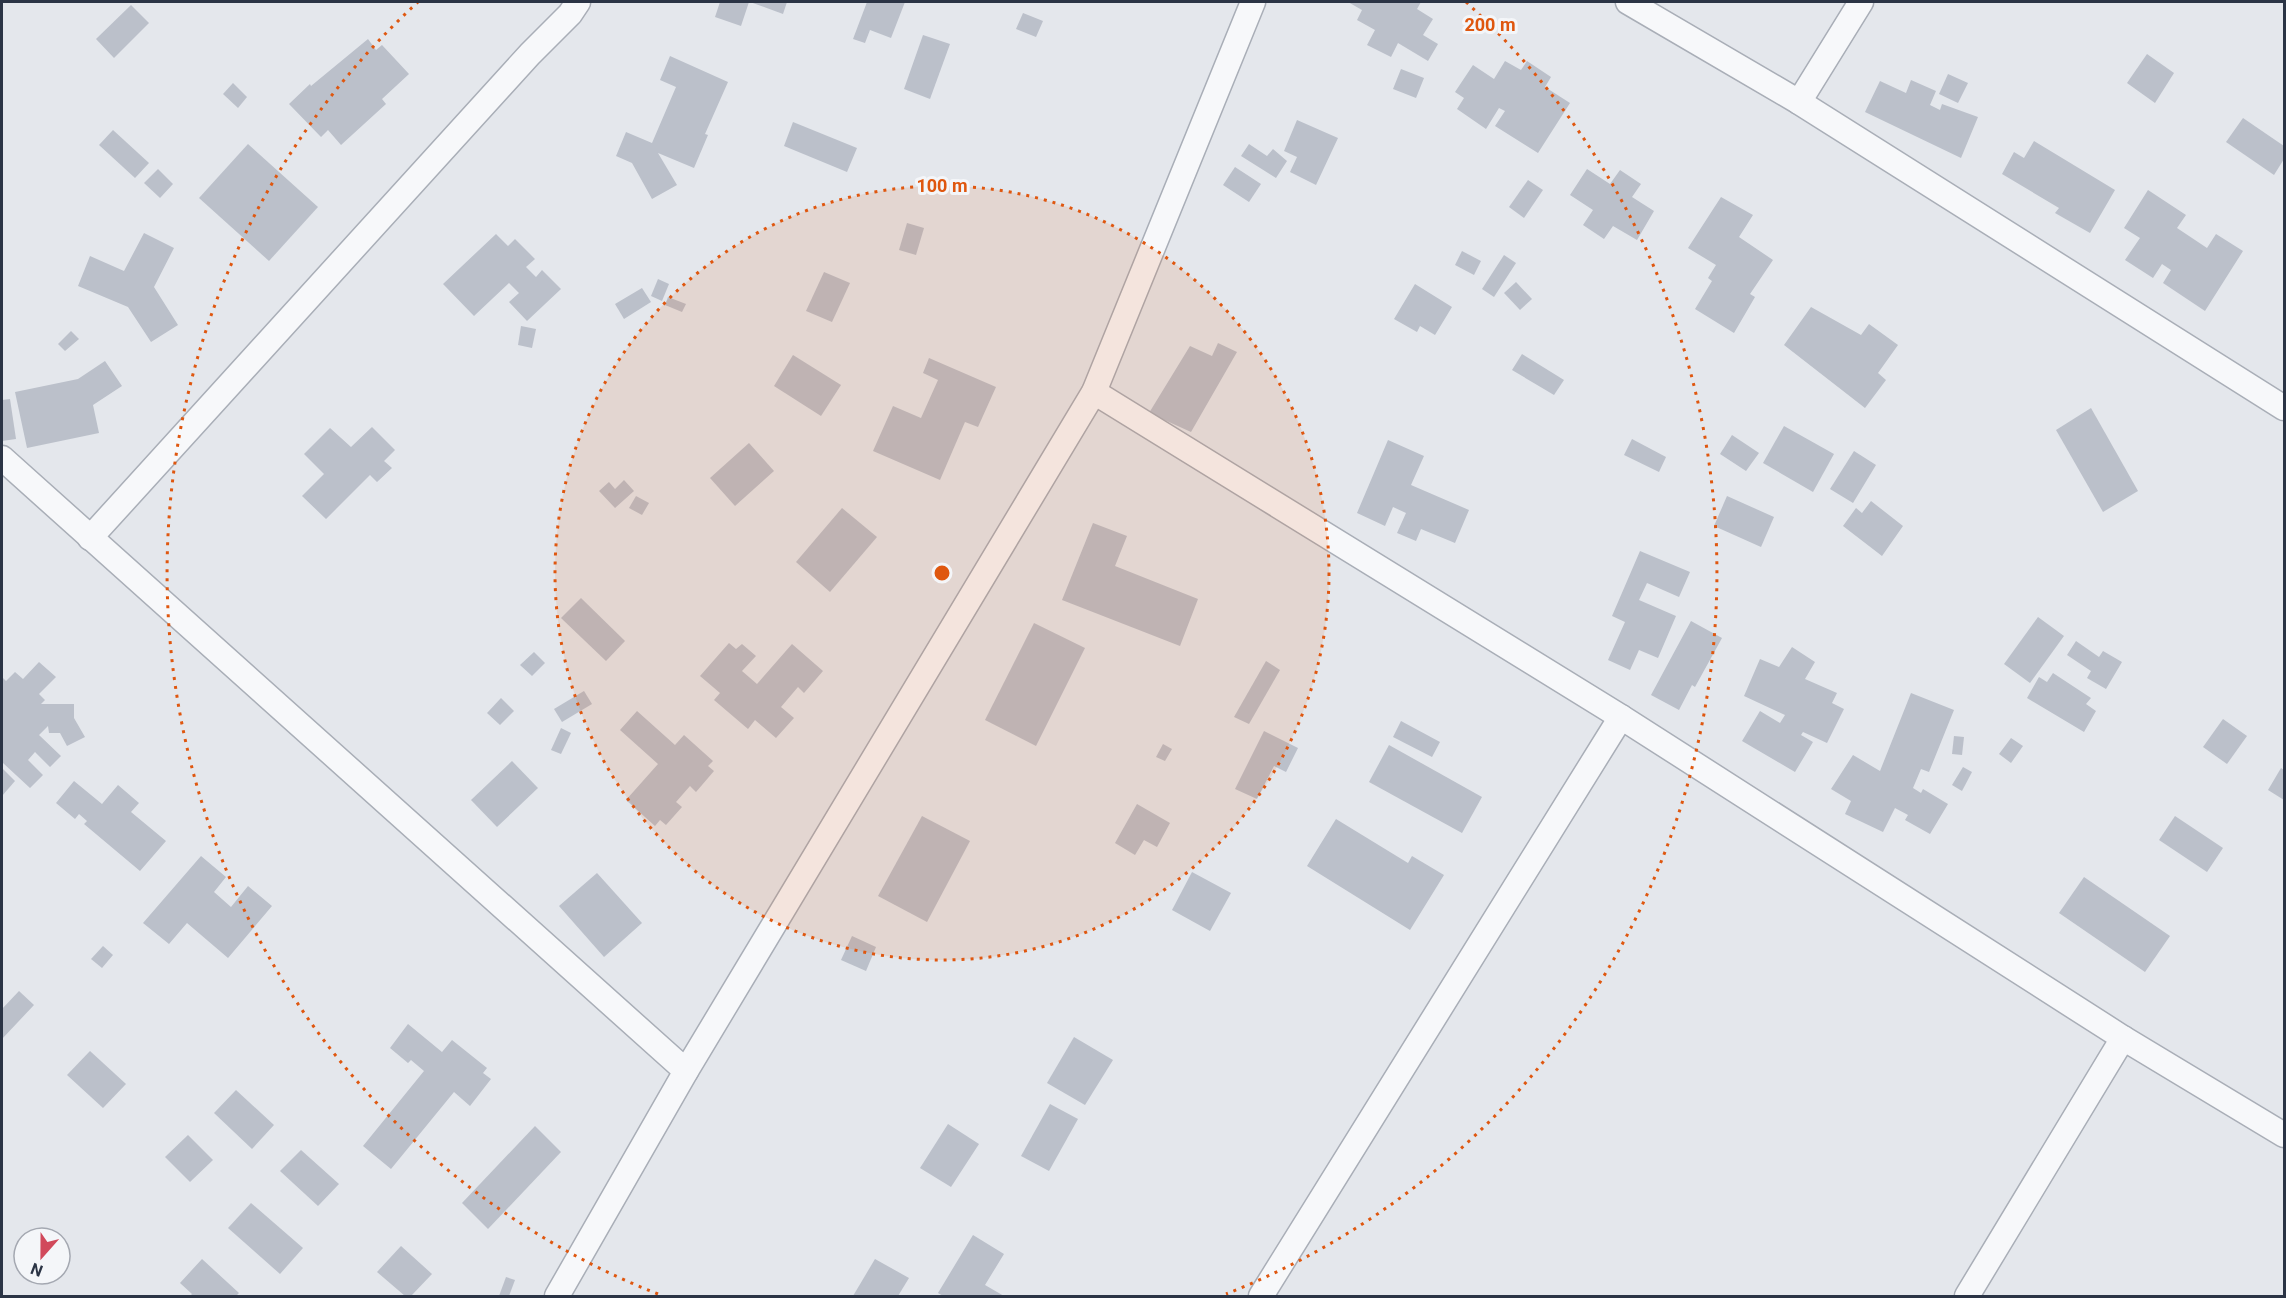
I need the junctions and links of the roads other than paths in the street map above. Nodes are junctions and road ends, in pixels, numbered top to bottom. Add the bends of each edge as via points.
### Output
1 (578, 2) edge
2 (1253, 2) edge
3 (1628, 2) edge
4 (1862, 2) edge
5 (1799, 102) junction
6 (1094, 392) junction
7 (2284, 408) edge
8 (2, 458) edge
9 (90, 538) junction
10 (1621, 717) junction
11 (2123, 1038) junction
12 (686, 1071) junction
13 (2284, 1135) edge
14 (557, 1296) edge
15 (1260, 1296) edge
16 (1967, 1296) edge

1 - 9 street
2 - 6 street
3 - 5 street
4 - 5 street
5 - 7 street
6 - 10 street
6 - 12 street
8 - 9 street
9 - 12 street
10 - 11 street
10 - 15 street
11 - 13 street
11 - 16 street
12 - 14 street

